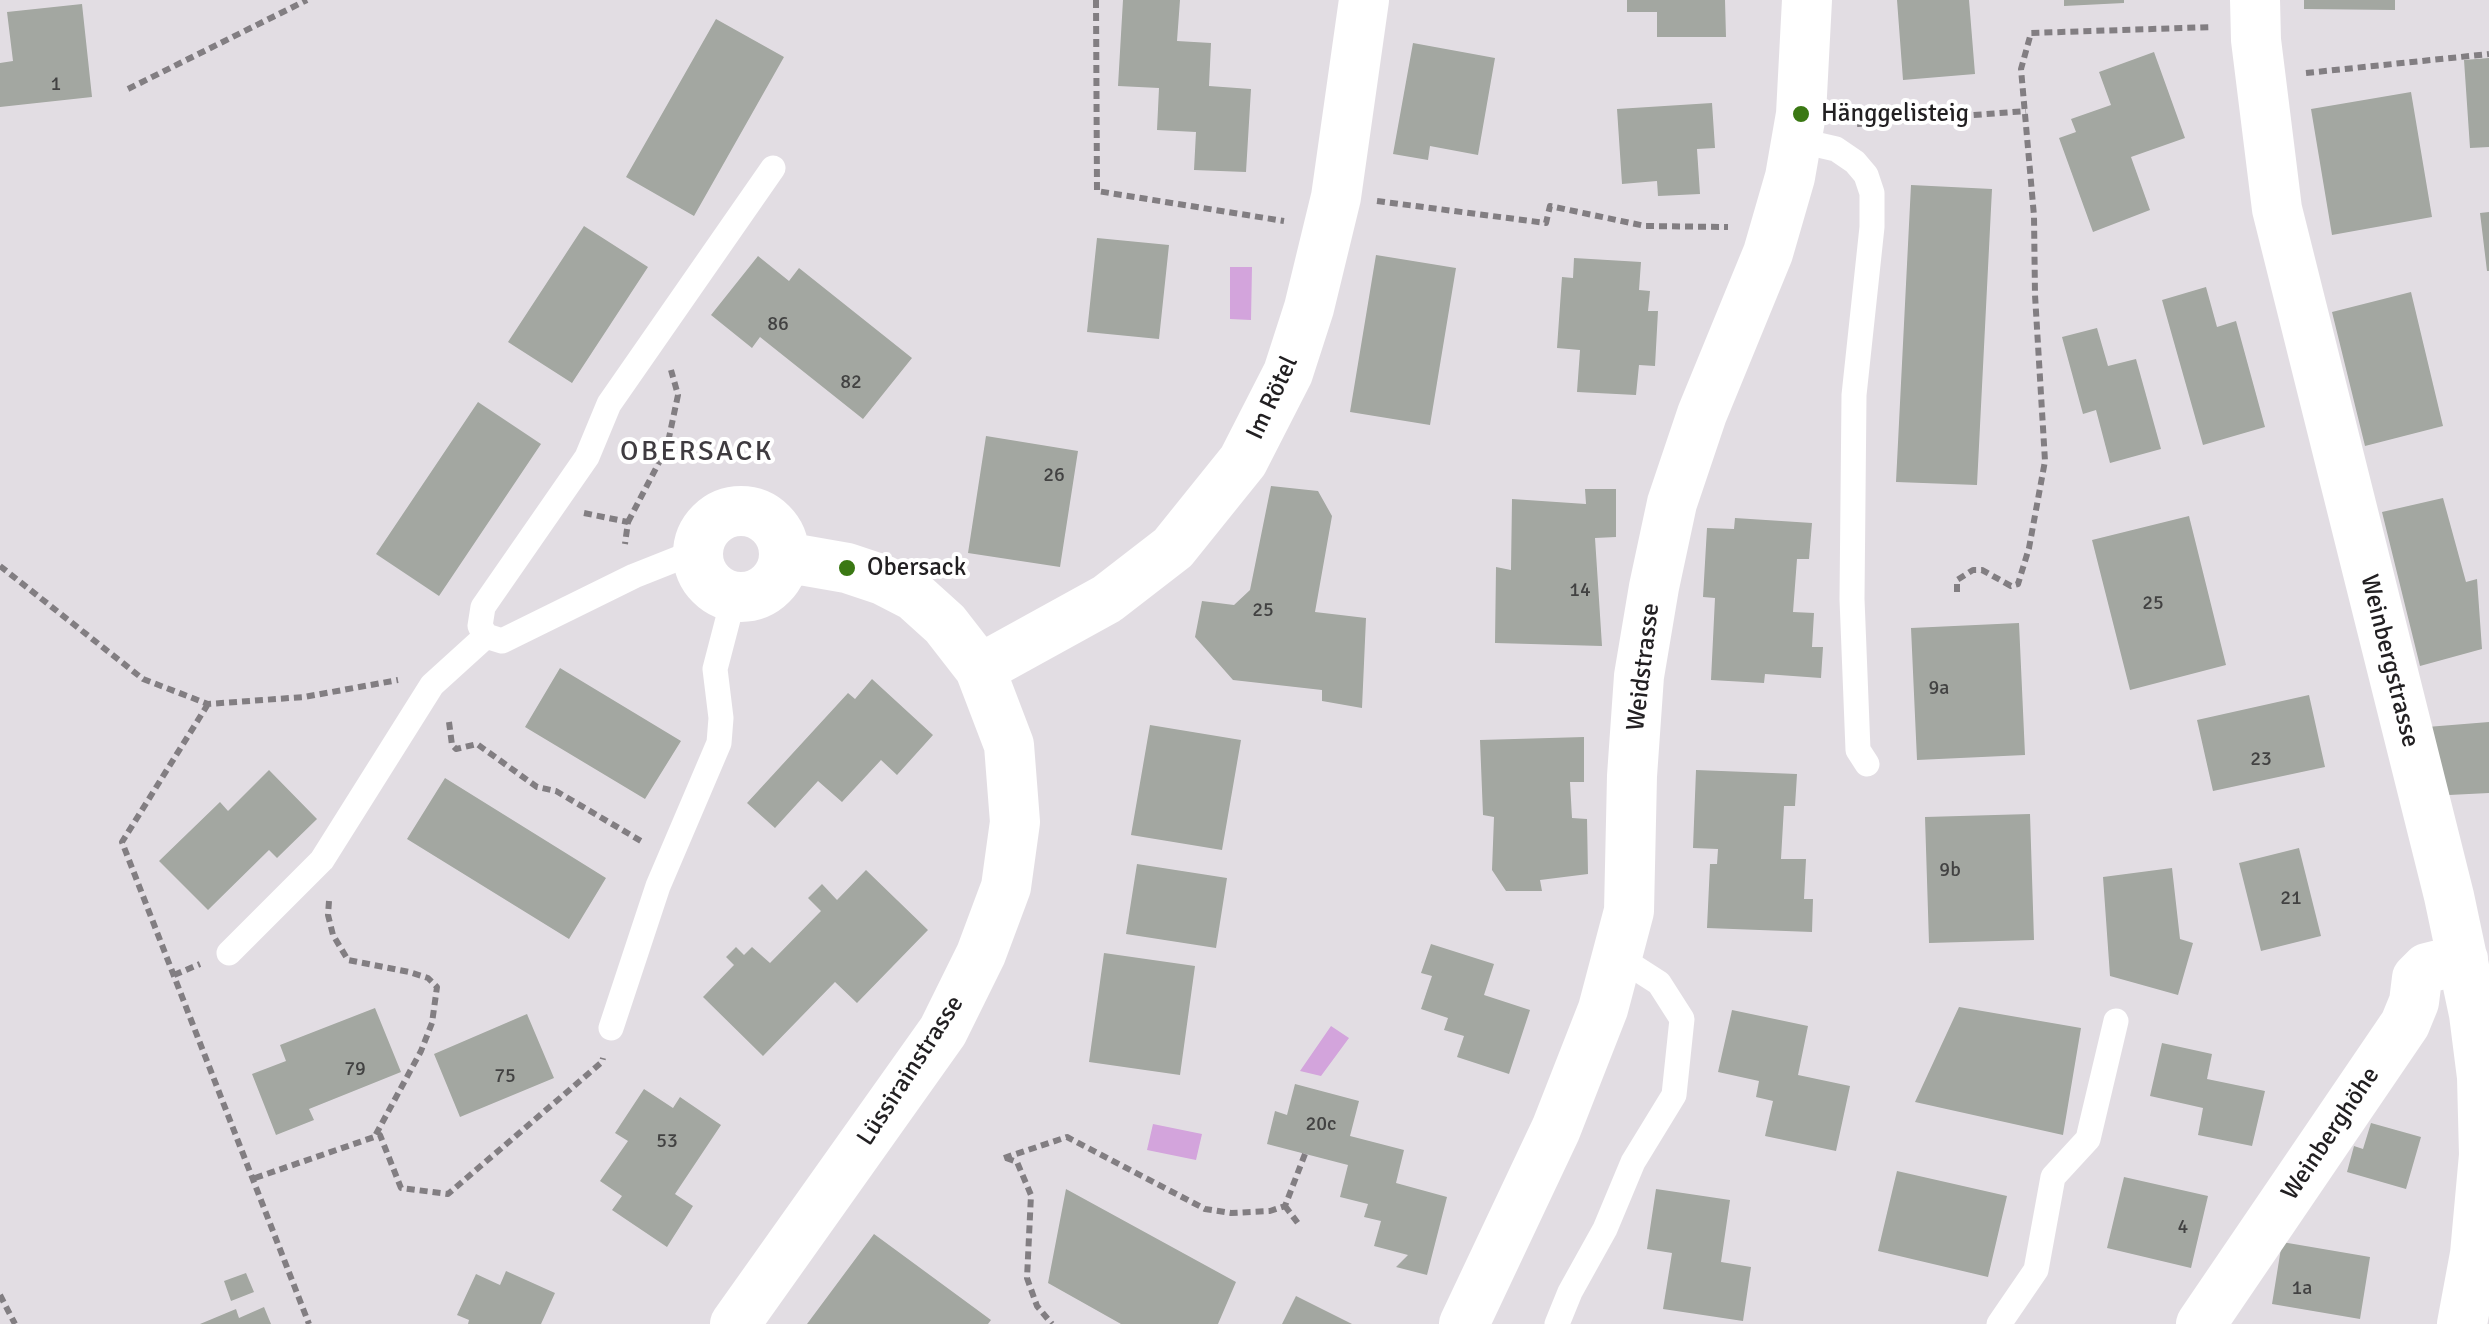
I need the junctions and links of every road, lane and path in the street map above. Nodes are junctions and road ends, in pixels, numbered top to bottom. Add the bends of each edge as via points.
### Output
1 (307, 0) edge
2 (1096, 0) edge
3 (1364, 0) edge
4 (1807, 0) edge
5 (2239, 13) edge
6 (2489, 54) edge
7 (2302, 74) dead end
8 (128, 89) dead end
9 (2026, 111) junction
10 (1852, 124) dead end
11 (1797, 140) junction
12 (773, 168) dead end
13 (1333, 212) junction
14 (1730, 227) dead end
15 (648, 347) junction
16 (600, 516) dead end
17 (628, 522) junction
18 (697, 551) junction
19 (624, 552) dead end
20 (784, 557) junction
21 (0, 566) edge
22 (1956, 592) dead end
23 (734, 596) junction
24 (486, 636) junction
25 (980, 669) junction
26 (432, 685) junction
27 (208, 704) junction
28 (452, 745) dead end
29 (1867, 764) dead end
30 (672, 856) junction
31 (2469, 888) edge
32 (328, 915) dead end
33 (229, 953) dead end
34 (1617, 956) junction
35 (2462, 959) junction
36 (2116, 1022) dead end
37 (610, 1028) joint
38 (374, 1136) junction
39 (1305, 1154) dead end
40 (255, 1178) junction
41 (1285, 1206) junction
42 (1300, 1226) dead end
43 (0, 1295) edge
44 (15, 1324) edge
45 (309, 1324) edge
46 (735, 1324) edge
47 (1052, 1324) edge
48 (1464, 1324) edge
49 (1556, 1324) edge
50 (1999, 1324) edge
51 (2201, 1324) edge
52 (2462, 1324) edge

1 - 8 path
2 - 13 path via 1096,190
3 - 13 street, Im Rötel
4 - 11 street, Weidstrasse
5 - 9 path via 2031,33 2022,69
5 - 31 street, Weinbergstrasse via 2256,40 2277,209
6 - 7 path
9 - 10 path
9 - 22 path via 2045,461 2018,584 1973,570 1957,580
11 - 29 lane via 1836,149 1855,162 1872,192 1854,394 1852,562 1858,750
11 - 34 street, Weidstrasse via 1768,253 1702,414 1668,520 1638,676 1630,911
12 - 15 lane
13 - 14 path via 1546,223 1550,206 1646,226
13 - 25 street, Im Rötel via 1288,372 1232,475 1173,548 1107,598
15 - 17 path via 671,369 678,394 666,446
15 - 24 lane via 609,404 587,457 482,607
16 - 17 path
17 - 19 path
18 - 20 street via 714,519 750,512 772,524
18 - 23 street via 711,585
18 - 24 lane via 502,641
20 - 23 street via 767,588
20 - 25 street, Lüssirainstrasse via 847,568 914,596
21 - 27 path via 143,679
23 - 30 lane via 715,668 719,744
24 - 26 lane
25 - 46 street, Lüssirainstrasse via 1009,745 1015,822 1006,887 985,944 943,1031
26 - 27 path via 406,679 304,697
26 - 33 lane via 322,860
27 - 40 path via 122,842
28 - 30 path via 477,744 537,787 556,791
30 - 37 lane
31 - 35 street, Weinbergstrasse
32 - 38 path via 348,960 409,972 436,987 422,1051
34 - 48 street, Weidstrasse via 1556,1129
34 - 49 lane via 1660,983 1682,1019 1674,1094 1633,1162
35 - 51 street, Weinberghöhe via 2427,968 2417,978 2405,1024
35 - 52 street, Weinbergstrasse via 2482,1077 2484,1155
36 - 50 lane via 2088,1139 2052,1178 2036,1270
37 - 38 path via 602,1062 448,1194 401,1188 380,1135
38 - 40 path
39 - 41 path
40 - 45 path
41 - 42 path
41 - 47 path via 1232,1213 1205,1208 1067,1137 1004,1158 1017,1162 1031,1195 1027,1278
43 - 44 path

